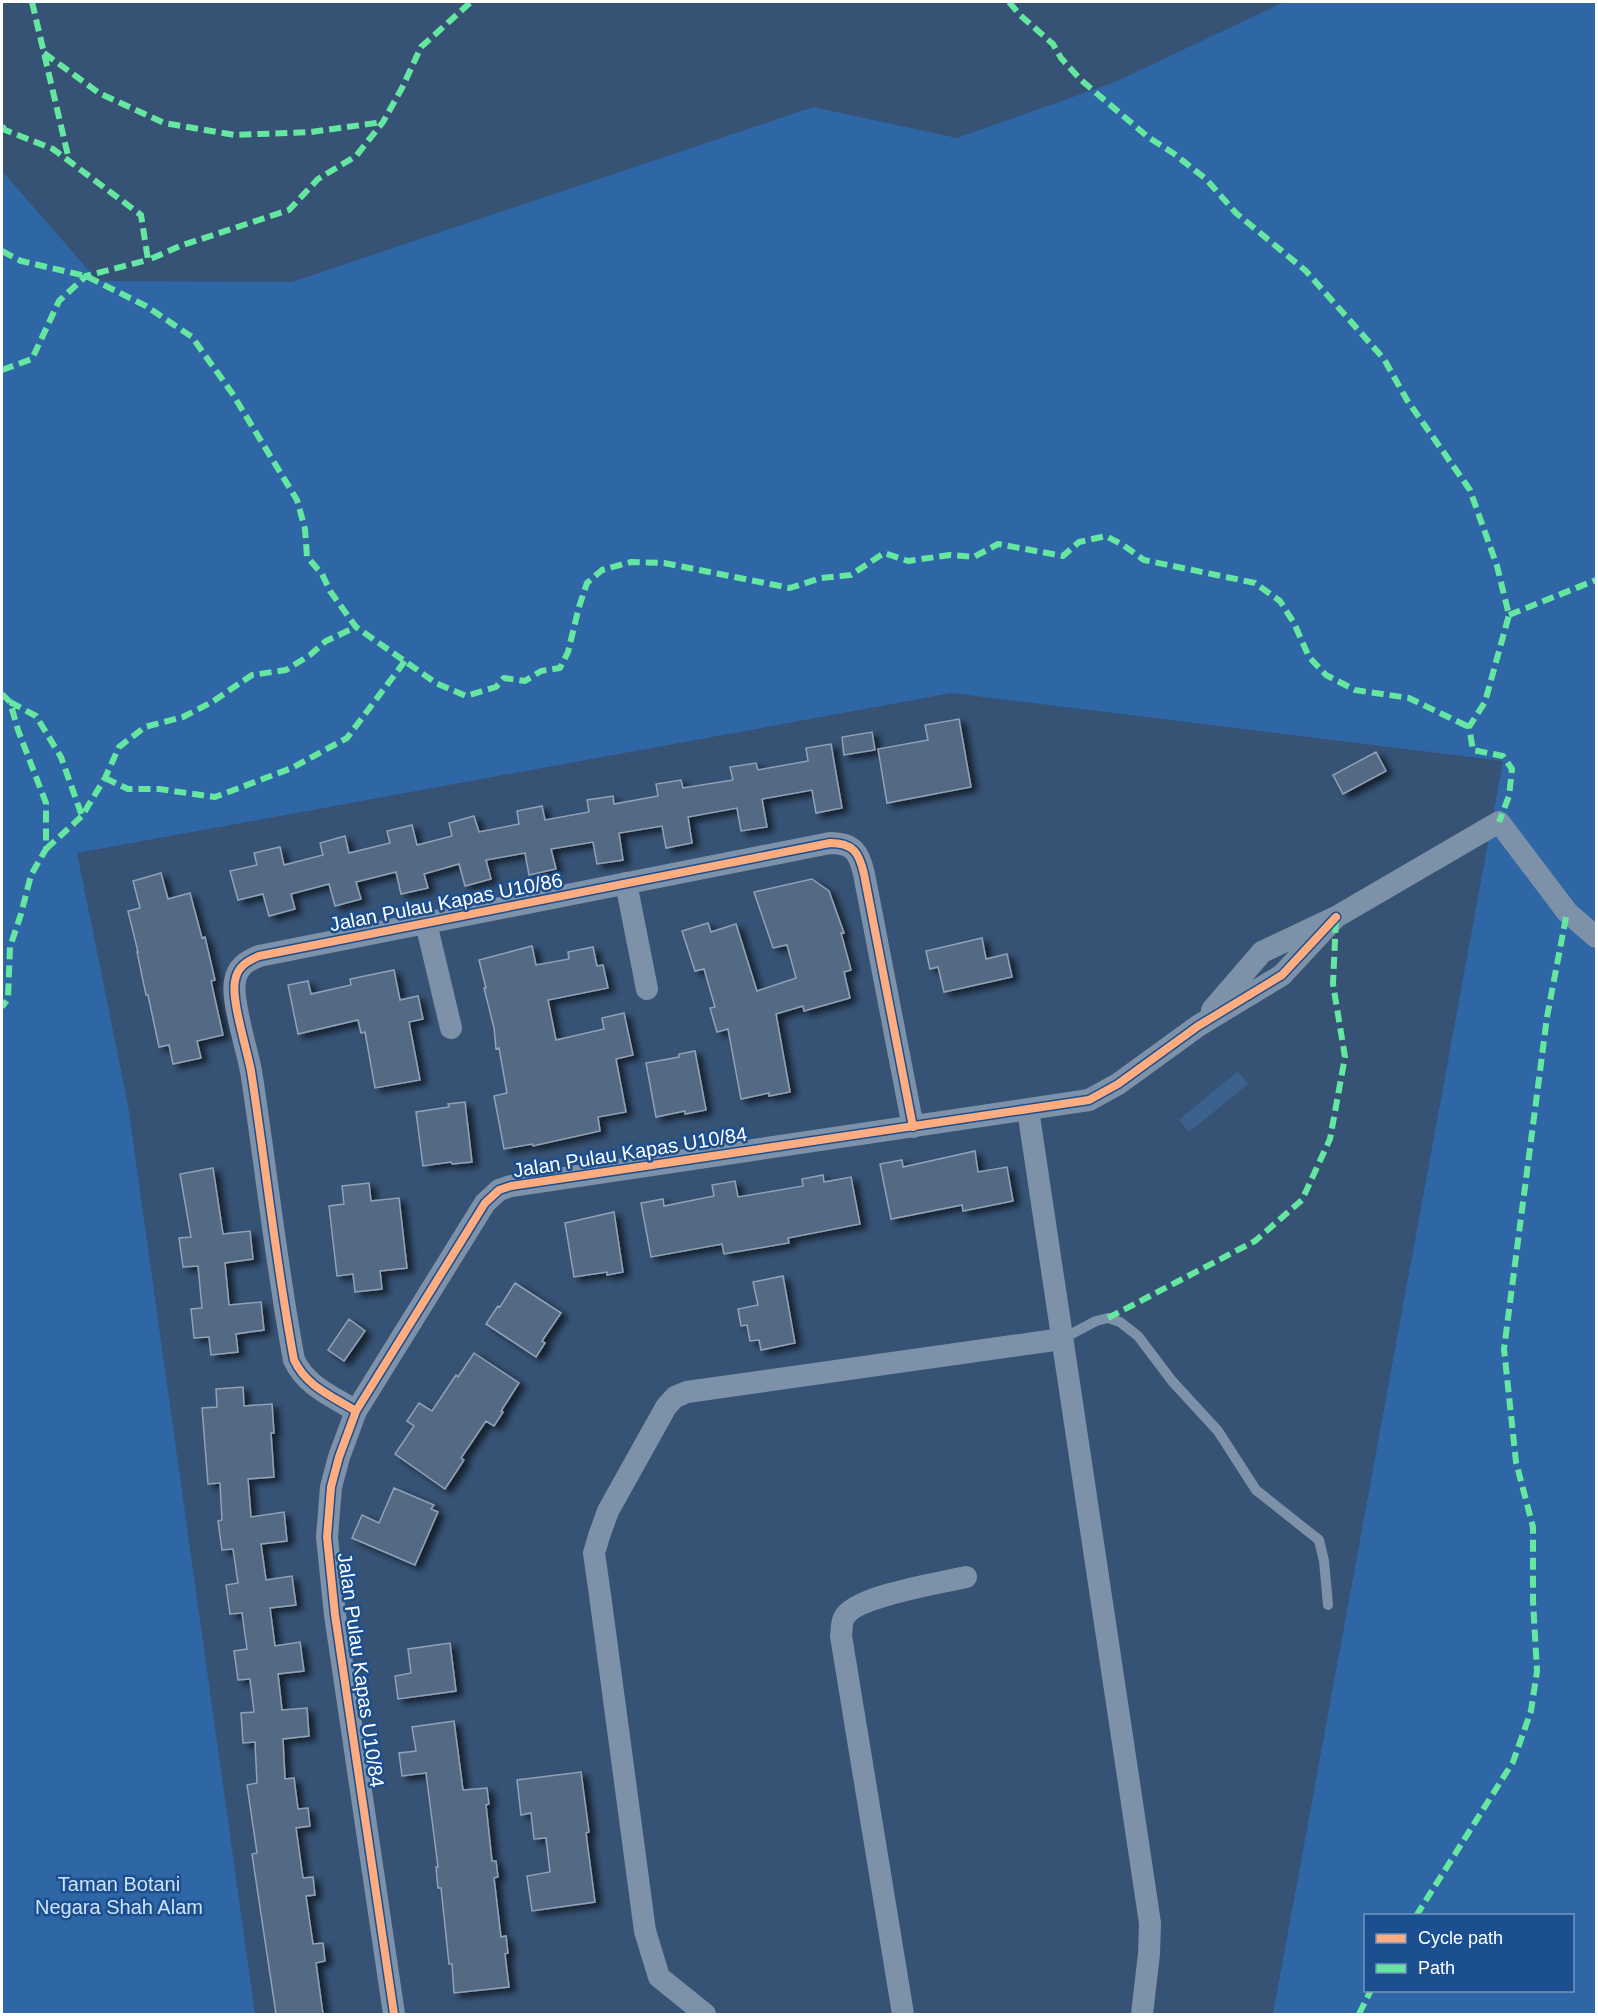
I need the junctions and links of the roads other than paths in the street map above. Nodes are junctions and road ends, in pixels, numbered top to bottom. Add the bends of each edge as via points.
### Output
1 (626, 883) junction
2 (1336, 917) junction
3 (426, 923) junction
4 (1596, 937) edge
5 (647, 989) dead end
6 (1198, 1026) junction
7 (451, 1028) dead end
8 (1028, 1110) junction
9 (913, 1127) junction
10 (1062, 1339) junction
11 (356, 1411) junction
12 (966, 1577) dead end
13 (1329, 1605) dead end
14 (394, 2014) edge
15 (705, 2014) edge
16 (903, 2014) edge
17 (1142, 2014) edge

1 - 3 street, Jalan Pulau Kapas U10/86
1 - 5 street
1 - 9 street, Jalan Pulau Kapas U10/86 via 830,843 844,843 854,850 864,874
2 - 4 street via 1499,822 1567,912
2 - 6 street via 1282,975
2 - 6 street via 1262,952
3 - 7 street
3 - 11 street, Jalan Pulau Kapas U10/86 via 259,956 239,969 235,981 294,1360 301,1374 314,1385
6 - 8 street, Jalan Pulau Kapas U10/84 via 1118,1084 1089,1100
8 - 9 street, Jalan Pulau Kapas U10/84
8 - 10 street
9 - 11 street, Jalan Pulau Kapas U10/84 via 499,1190 485,1203
10 - 13 lane via 1108,1318 1138,1336 1218,1431 1256,1490 1319,1540
10 - 15 street via 687,1392 666,1407 608,1511 594,1553 595,1568 645,1931 659,1977
10 - 17 street via 1150,1923
11 - 14 street, Jalan Pulau Kapas U10/84 via 331,1486 327,1537
12 - 16 street via 875,1598 854,1606 843,1618 841,1636

